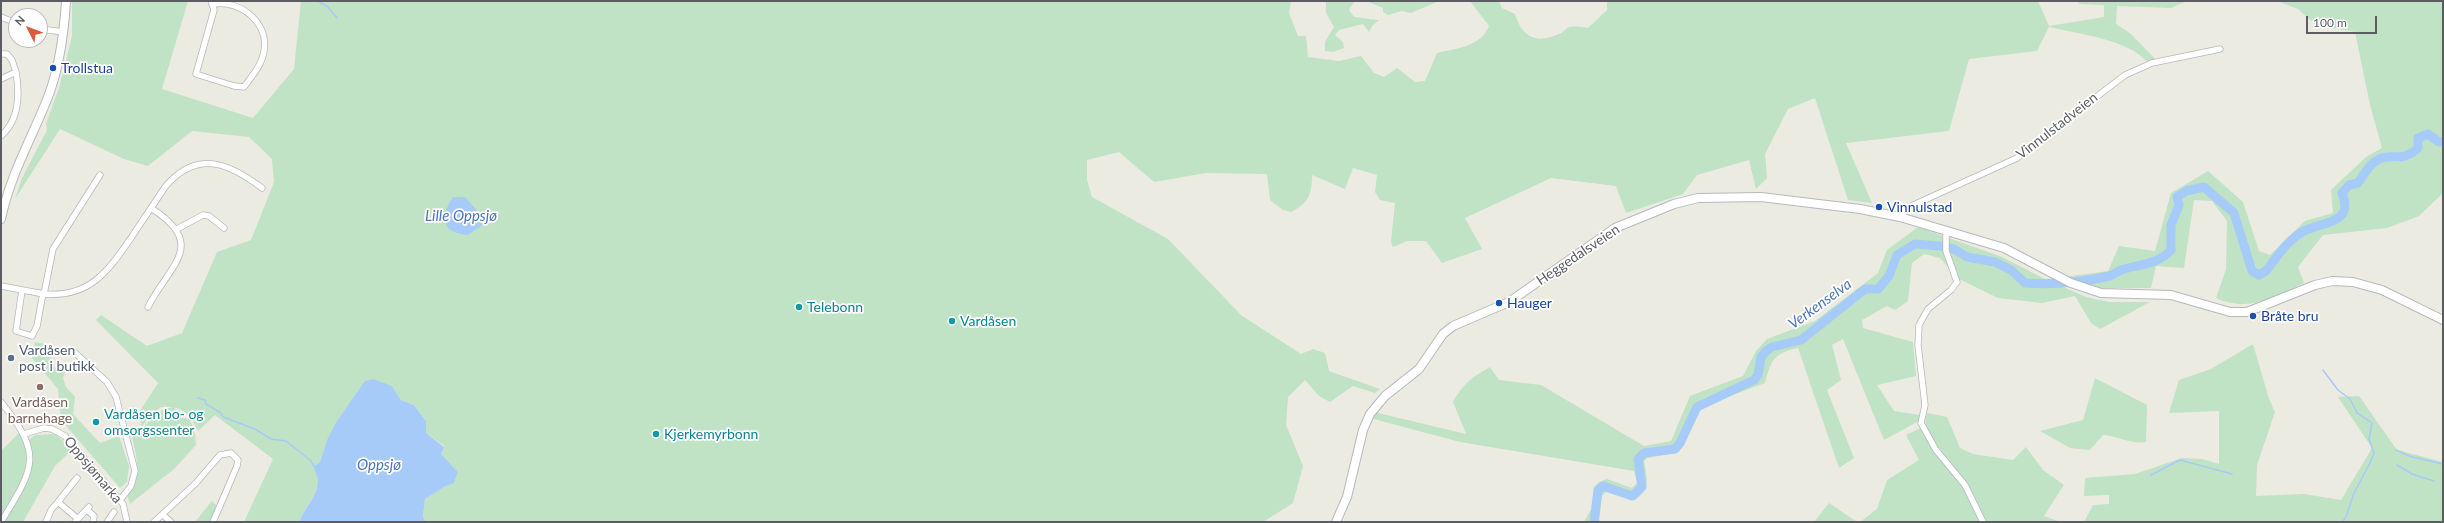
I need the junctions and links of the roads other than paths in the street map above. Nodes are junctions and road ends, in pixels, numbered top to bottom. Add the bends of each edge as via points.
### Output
1 (66, 1) edge
2 (213, 3) edge
3 (48, 30) edge
4 (64, 32) junction
5 (2220, 49) dead end
6 (1, 54) edge
7 (16, 72) junction
8 (1, 79) edge
9 (1, 136) edge
10 (100, 175) dead end
11 (262, 188) dead end
12 (151, 208) junction
13 (1900, 218) junction
14 (1, 219) edge
15 (224, 228) dead end
16 (177, 229) junction
17 (1946, 231) junction
18 (1, 286) edge
19 (22, 290) junction
20 (43, 294) junction
21 (148, 308) dead end
22 (2443, 320) edge
23 (74, 351) dead end
24 (1, 402) edge
25 (24, 434) junction
26 (78, 478) dead end
27 (120, 500) junction
28 (58, 502) junction
29 (114, 512) dead end
30 (163, 515) junction
31 (77, 520) edge
32 (1, 522) edge
33 (46, 522) edge
34 (93, 522) edge
35 (107, 522) edge
36 (127, 522) edge
37 (154, 522) edge
38 (171, 522) edge
39 (213, 522) edge
40 (1336, 522) edge
41 (1983, 522) edge

1 - 4 main road
2 - 2 street via 214,10 196,74 234,86 244,86 261,64 264,52 263,33 245,9 235,3
3 - 4 street
4 - 14 main road via 52,85 11,181
5 - 13 street, Vinnulstadveien via 2152,63 2125,75 2017,158 1909,207
6 - 7 street via 7,54
7 - 8 street
7 - 9 street via 17,108 11,125
10 - 20 street via 53,249
11 - 12 street via 227,166 213,163 197,165 172,178
12 - 16 street
12 - 20 street via 104,274 88,286 73,292
13 - 17 main road, Heggedalsveien
13 - 40 main road, Heggedalsveien via 1860,209 1761,197 1722,196 1674,204 1615,228 1509,302 1453,326 1443,334 1420,369 1385,396 1370,414 1362,430 1346,497
15 - 16 street via 203,215
16 - 21 street via 180,243 179,258
17 - 22 main road, Heggedalsveien via 2004,248 2052,274 2101,294 2176,296 2237,313 2257,310 2315,285 2332,281 2354,282 2382,290
17 - 41 street via 1946,251 1956,277 1956,286 1928,309 1919,325 1918,345 1924,405 1921,423 1936,450 1965,485
18 - 19 street
19 - 20 street
19 - 20 street via 16,331 32,336 37,326
23 - 27 street via 107,382 116,397 135,471 131,486
24 - 25 street
25 - 27 street, Oppsjømarka via 44,428 60,432 72,442
25 - 32 street via 30,446 29,471
26 - 28 street
27 - 36 street, Oppsjømarka
28 - 31 street
28 - 33 street
29 - 35 street
30 - 37 street
30 - 38 street
30 - 39 street via 220,455 231,453 238,460 237,466
31 - 34 street via 88,508 94,516

